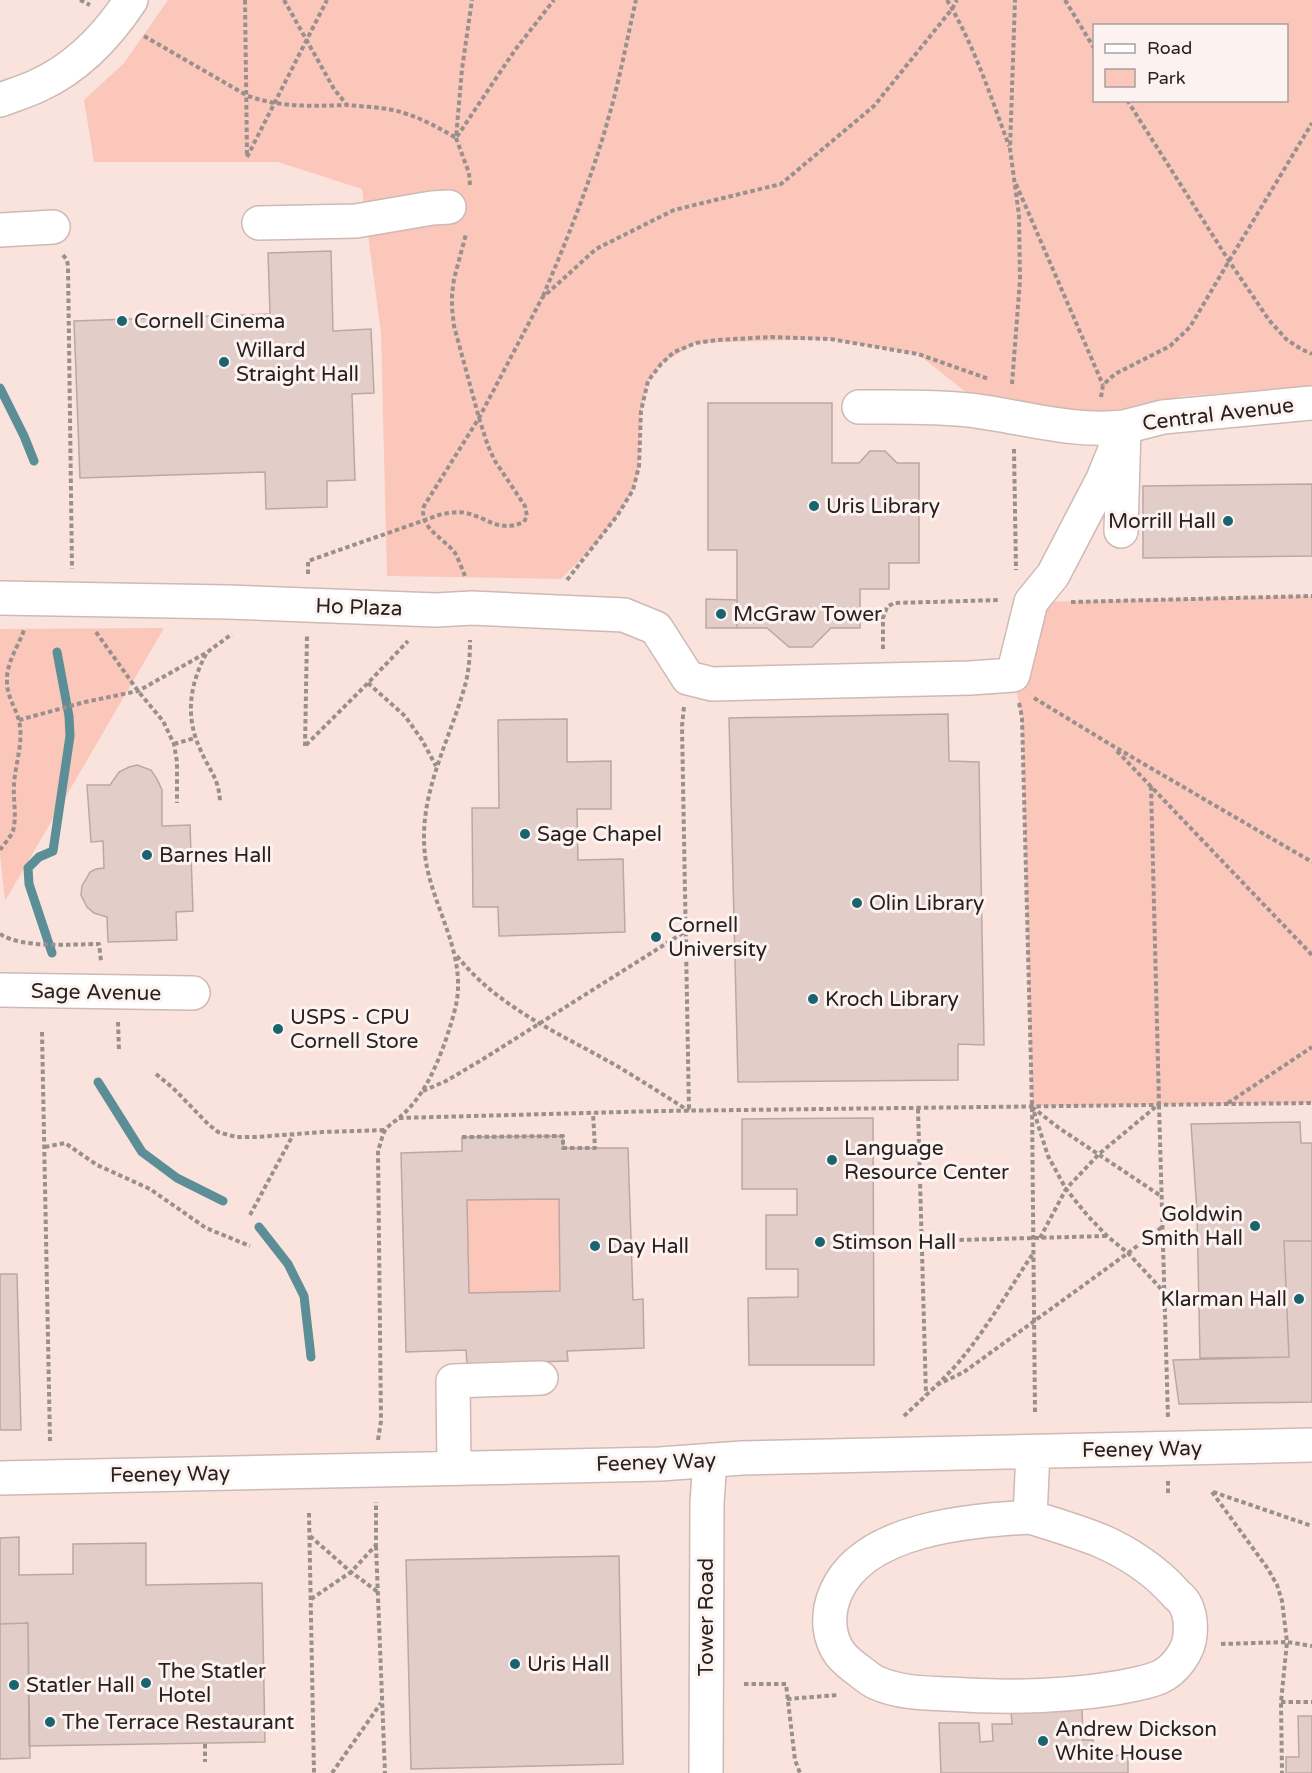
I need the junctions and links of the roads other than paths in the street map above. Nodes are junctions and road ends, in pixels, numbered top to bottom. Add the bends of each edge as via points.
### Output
1 (133, 15) edge
2 (0, 100) edge
3 (462, 211) road end
4 (259, 223) dead end
5 (54, 227) road end
6 (0, 230) edge
7 (1312, 403) edge
8 (858, 407) dead end
9 (1124, 427) junction
10 (1121, 531) dead end
11 (0, 598) edge
12 (0, 990) edge
13 (193, 993) dead end
14 (541, 1378) dead end
15 (1312, 1445) edge
16 (1033, 1452) junction
17 (710, 1460) junction
18 (454, 1468) junction
19 (0, 1478) edge
20 (1030, 1517) junction
21 (706, 1773) edge

1 - 2 street via 117,21 81,57 40,85
3 - 4 street via 432,208 356,221
5 - 6 street
7 - 9 street, Central Avenue via 1163,417
8 - 9 street, Central Avenue via 967,410 1079,427
9 - 10 street
9 - 11 street, Ho Plaza via 1053,575 1031,602 1013,675 712,684 688,678 656,628 624,615
12 - 13 street, Sage Avenue
14 - 18 street via 453,1381
15 - 16 street, Feeney Way
16 - 17 street, Feeney Way
16 - 20 street
17 - 18 street, Feeney Way
17 - 21 street, Tower Road
18 - 19 street, Feeney Way
20 - 20 street via 1099,1540 1163,1578 1185,1604 1191,1624 1190,1644 1176,1665 1160,1677 1133,1685 1088,1692 989,1697 898,1691 875,1682 842,1659 831,1639 829,1621 840,1582 856,1563 875,1550 919,1533 969,1522

